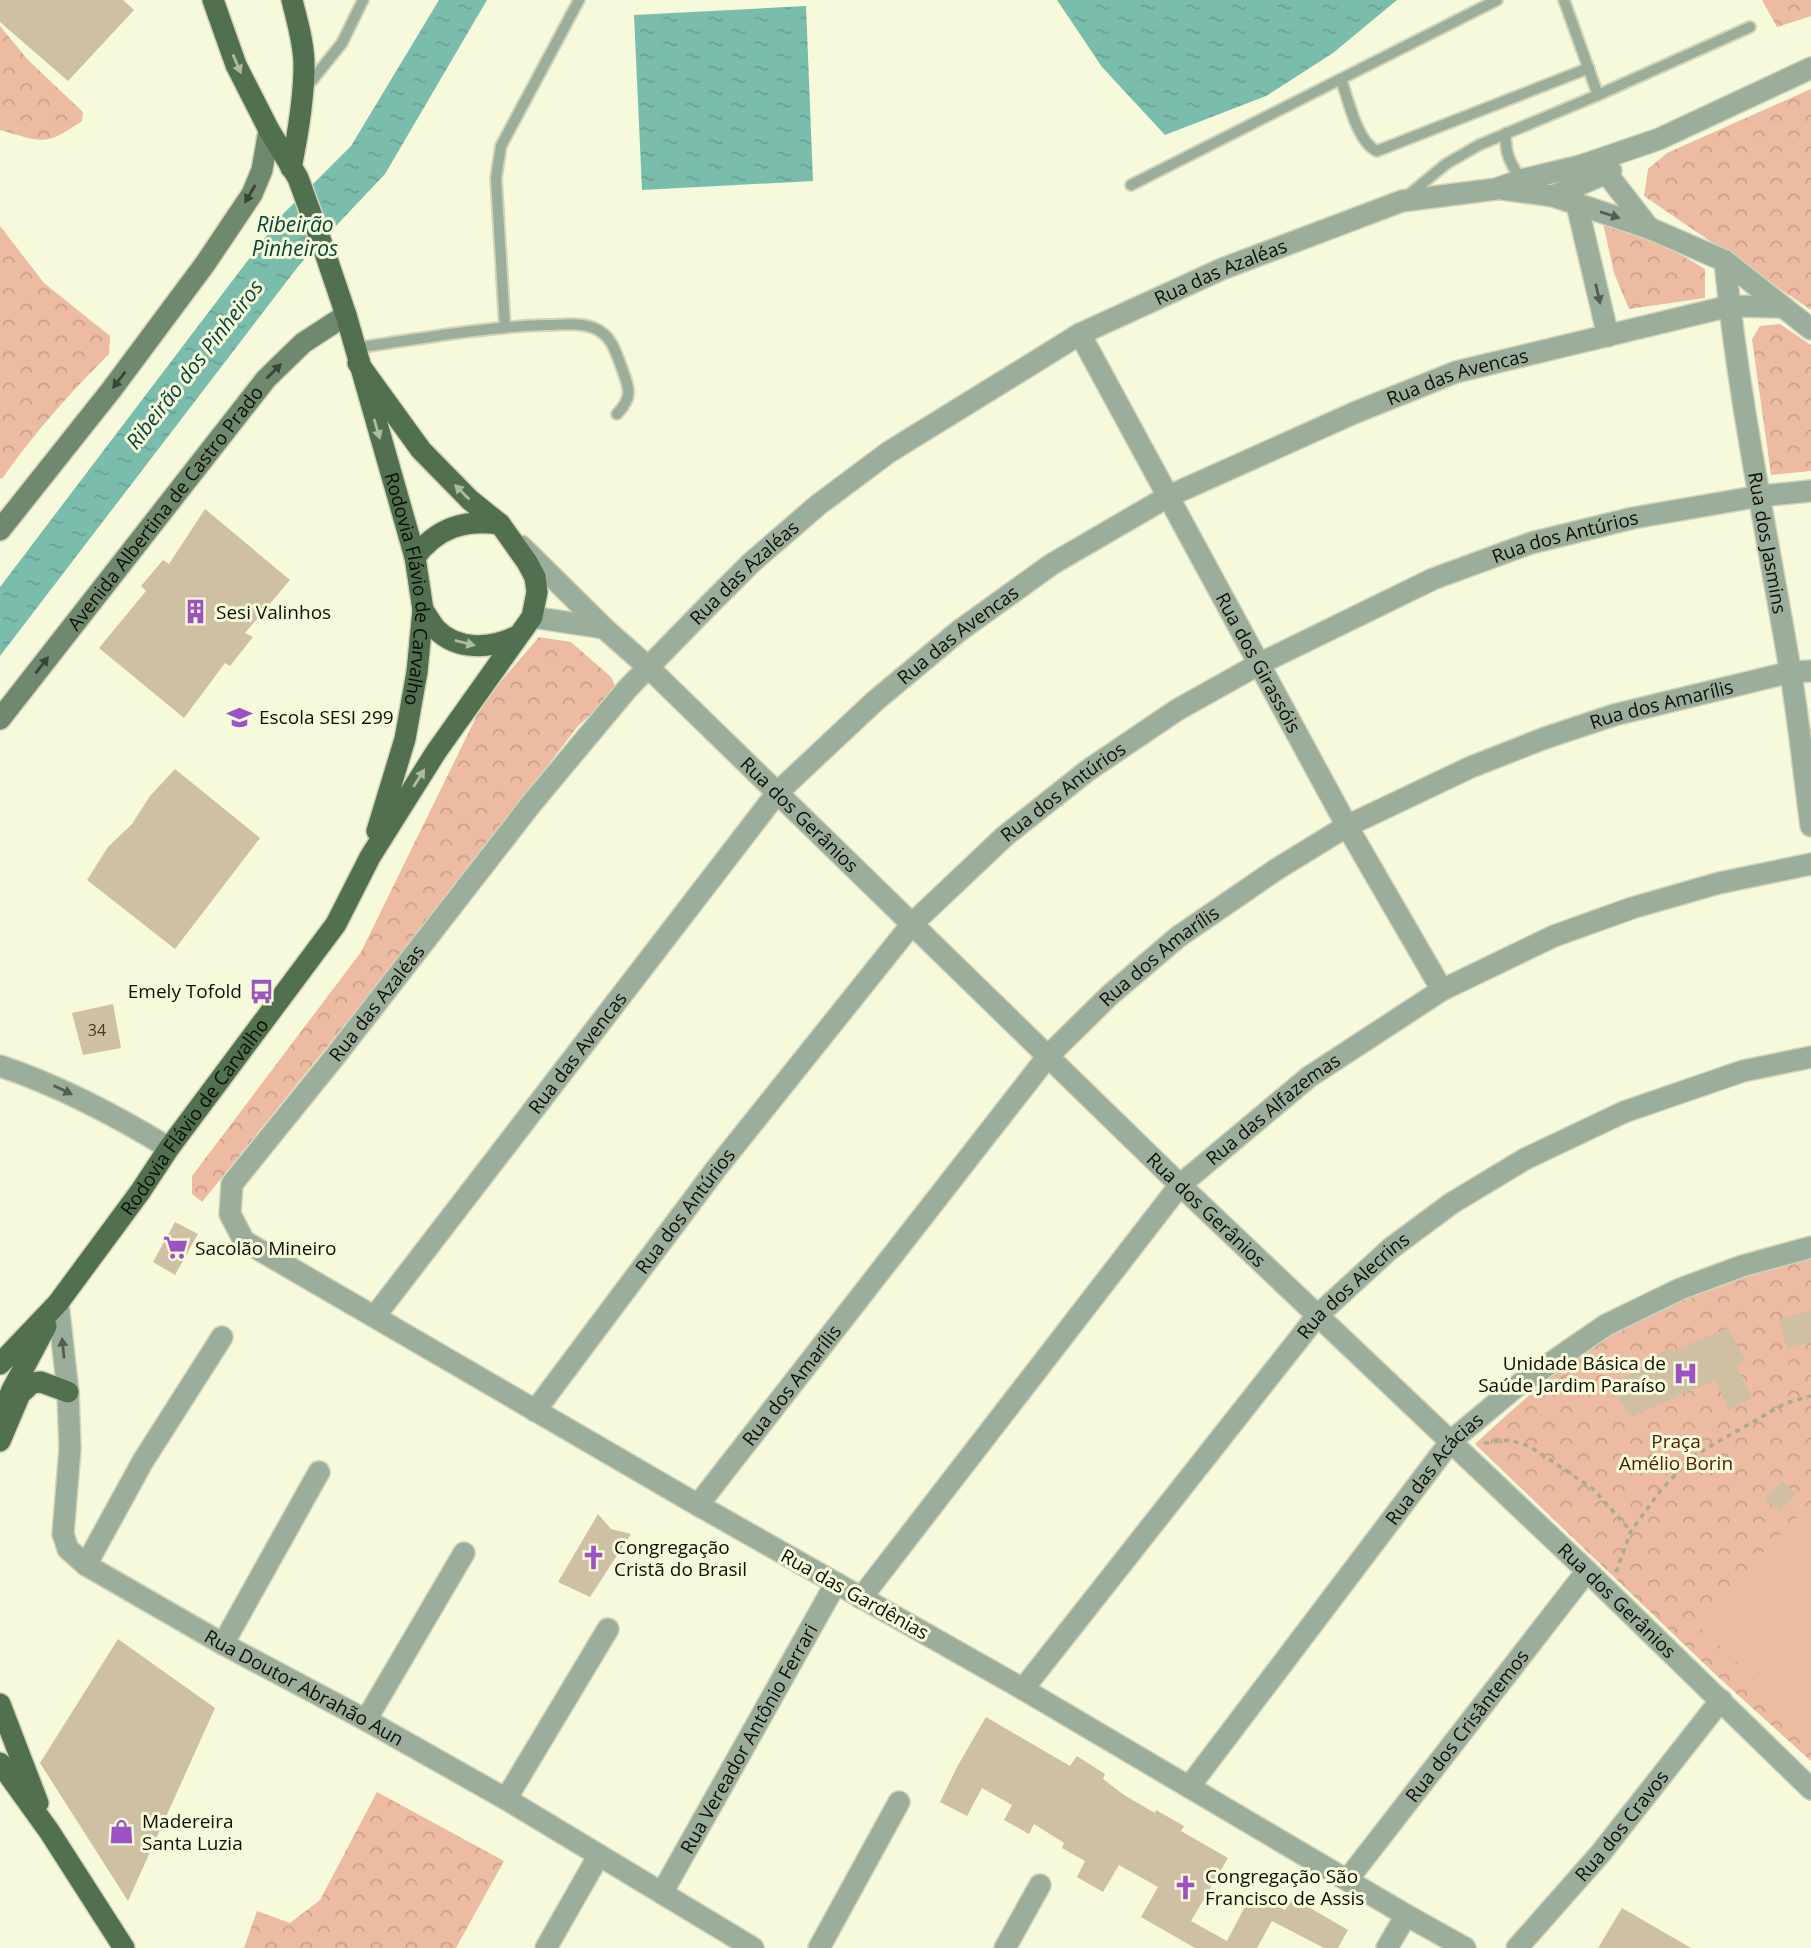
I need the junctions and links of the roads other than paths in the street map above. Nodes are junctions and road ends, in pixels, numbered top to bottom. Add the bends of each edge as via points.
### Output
1 (213, 0) edge
2 (292, 0) edge
3 (363, 0) edge
4 (579, 0) edge
5 (1497, 0) edge
6 (1564, 0) edge
7 (1749, 27) dead end
8 (1590, 68) junction
9 (1811, 68) edge
10 (1340, 79) junction
11 (302, 94) junction
12 (1598, 95) junction
13 (269, 130) junction
14 (1506, 134) junction
15 (1659, 139) junction
16 (1580, 166) junction
17 (294, 173) junction
18 (1607, 174) junction
19 (1521, 180) junction
20 (1131, 185) dead end
21 (1496, 189) junction
22 (1553, 197) junction
23 (1402, 201) junction
24 (1577, 205) junction
25 (1649, 228) junction
26 (1725, 261) junction
27 (1730, 306) junction
28 (1781, 307) junction
29 (346, 315) junction
30 (505, 327) junction
31 (1811, 330) edge
32 (1080, 334) junction
33 (1608, 336) junction
34 (356, 356) junction
35 (617, 414) dead end
36 (1811, 491) edge
37 (1170, 496) junction
38 (1760, 496) junction
39 (500, 524) junction
40 (0, 530) edge
41 (415, 557) junction
42 (423, 610) junction
43 (532, 617) junction
44 (604, 628) junction
45 (517, 636) junction
46 (1261, 663) junction
47 (648, 667) junction
48 (1801, 672) edge
49 (0, 719) edge
50 (777, 793) junction
51 (1347, 825) junction
52 (1811, 827) edge
53 (370, 857) junction
54 (1811, 864) edge
55 (912, 923) junction
56 (1442, 990) junction
57 (1048, 1056) junction
58 (1811, 1057) edge
59 (0, 1066) edge
60 (169, 1148) junction
61 (1180, 1185) junction
62 (244, 1241) joint
63 (1811, 1247) edge
64 (58, 1303) junction
65 (375, 1315) junction
66 (1317, 1316) junction
67 (222, 1337) dead end
68 (0, 1364) edge
69 (6, 1384) edge
70 (68, 1392) junction
71 (535, 1411) junction
72 (0, 1417) edge
73 (0, 1441) edge
74 (1451, 1441) junction
75 (319, 1472) dead end
76 (698, 1505) junction
77 (464, 1553) dead end
78 (86, 1565) junction
79 (1587, 1571) junction
80 (836, 1583) junction
81 (861, 1598) junction
82 (608, 1629) dead end
83 (223, 1644) junction
84 (1023, 1689) junction
85 (1721, 1700) junction
86 (0, 1704) edge
87 (366, 1720) junction
88 (0, 1763) edge
89 (1189, 1787) junction
90 (1811, 1789) edge
91 (506, 1799) junction
92 (899, 1802) dead end
93 (49, 1831) junction
94 (600, 1855) junction
95 (1348, 1879) junction
96 (1040, 1885) dead end
97 (663, 1893) junction
98 (1406, 1915) junction
99 (740, 1944) edge
100 (124, 1948) edge
101 (546, 1948) edge
102 (819, 1948) edge
103 (1004, 1948) edge
104 (1387, 1948) edge
105 (1465, 1948) edge
106 (1517, 1948) edge

1 -> 13 main road, Rodovia Flávio de Carvalho via 236,65
2 - 11 main road via 302,38
3 - 11 lane via 342,43
4 - 30 lane via 501,146 496,178
5 - 10 lane
6 - 8 lane
7 - 12 lane
8 - 10 lane via 1377,150 1361,135
8 - 12 lane
9 - 15 street
10 - 20 lane
11 - 17 main road
12 - 14 lane
13 - 17 main road, Rodovia Flávio de Carvalho
13 -> 40 main road via 262,170 252,194 205,264
14 - 19 lane via 1508,158
14 - 23 lane via 1446,164
15 - 16 street
15 - 18 street
16 - 18 street, Rua das Azaléas
16 - 19 street, Rua das Azaléas
17 - 29 main road, Rodovia Flávio de Carvalho
18 - 22 street
18 - 25 street, Rua das Azaléas
19 - 21 street, Rua das Azaléas
21 - 22 street, Rua das Azaléas
21 - 23 street, Rua das Azaléas
22 - 24 street, Rua das Azaléas
23 - 32 street, Rua das Azaléas via 1222,269
24 -> 25 street, Rua das Azaléas
24 -> 33 street
25 - 26 street, Rua das Azaléas
26 - 27 street, Rua dos Jasmins
26 - 28 street, Rua das Azaléas
27 - 28 street, Rua das Avencas
27 - 33 street, Rua das Avencas
27 - 38 street, Rua dos Jasmins
28 - 31 street, Rua das Azaléas
29 - 34 main road, Rodovia Flávio de Carvalho
49 -> 29 main road, Avenida Albertina de Castro Prado via 266,379 303,342
30 - 34 lane
30 - 35 lane via 578,324 605,335 628,386 629,396
32 - 37 street, Rua dos Girassóis
32 - 47 street, Rua das Azaléas via 889,452 818,505 751,563
33 - 37 street, Rua das Avencas via 1456,372
39 -> 34 main road, Rodovia Flávio de Carvalho via 421,450
34 -> 41 main road, Rodovia Flávio de Carvalho
36 - 38 street, Rua dos Antúrios
37 - 46 street, Rua dos Girassóis
37 - 50 street, Rua das Avencas via 1052,564 959,631 874,701
38 - 46 street, Rua dos Antúrios via 1633,518 1531,543 1433,579
38 - 48 street, Rua dos Jasmins
39 - 41 main road via 456,525 426,542
39 - 43 main road, Rodovia Flávio de Carvalho via 534,577 537,592
39 - 44 street, Rua dos Gerânios
41 - 42 main road, Rodovia Flávio de Carvalho
42 -> 45 main road via 437,629 465,644 497,645
42 - 53 main road, Rodovia Flávio de Carvalho via 405,739
43 - 44 street
43 - 45 main road, Rodovia Flávio de Carvalho
44 - 47 street, Rua dos Gerânios
53 -> 45 main road, Rodovia Flávio de Carvalho
46 - 51 street, Rua dos Girassóis
46 - 55 street, Rua dos Antúrios via 1177,710 1087,771 1005,836
47 - 50 street, Rua dos Gerânios
47 - 62 street, Rua das Azaléas via 532,803 232,1184 230,1214
48 - 51 street, Rua dos Amarílis via 1614,715 1545,738
48 - 52 street, Rua dos Jasmins
50 - 55 street, Rua dos Gerânios
50 - 65 street, Rua das Avencas
51 - 56 street, Rua dos Girassóis
51 - 57 street, Rua dos Amarílis via 1178,937
53 - 60 main road, Rodovia Flávio de Carvalho via 336,924
54 - 56 street, Rua das Alfazemas via 1719,883 1632,908 1554,936
55 - 57 street, Rua dos Gerânios
55 - 71 street, Rua dos Antúrios via 716,1169
56 - 61 street, Rua das Alfazemas via 1309,1077
57 - 61 street, Rua dos Gerânios
57 - 76 street, Rua dos Amarílis
58 - 66 street, Rua dos Alecrins via 1743,1071 1637,1108 1525,1159 1390,1248
59 -> 60 street via 110,1113
60 - 64 main road, Rodovia Flávio de Carvalho
61 - 66 street, Rua dos Gerânios
61 - 81 street, Rua das Alfazemas
62 - 65 street, Rua das Gardênias
63 - 74 street, Rua das Acácias via 1680,1289 1606,1325 1517,1386
64 - 68 main road, Rodovia Flávio de Carvalho
64 - 69 main road
70 -> 64 street, Rua Doutor Abrahão Aun
65 - 71 street, Rua das Gardênias
66 - 74 street, Rua dos Gerânios
66 - 84 street, Rua dos Alecrins
67 - 78 street via 143,1461
69 - 72 main road
70 - 73 main road via 32,1382 20,1394
70 - 78 street, Rua Doutor Abrahão Aun via 70,1449 63,1534 68,1549
71 - 76 street, Rua das Gardênias
74 - 79 street, Rua dos Gerânios
74 - 89 street, Rua das Acácias
75 - 83 street
76 - 80 street, Rua das Gardênias
77 - 87 street
78 - 83 street, Rua Doutor Abrahão Aun
79 - 85 street, Rua dos Gerânios
79 - 95 street, Rua dos Crisântemos
80 - 81 street, Rua das Gardênias
80 - 97 street, Rua Vereador Antônio Ferrari
81 - 84 street, Rua das Gardênias
82 - 91 street
83 - 87 street, Rua Doutor Abrahão Aun
84 - 89 street, Rua das Gardênias
85 - 90 street, Rua dos Gerânios
85 - 106 street, Rua dos Cravos via 1600,1854
86 - 93 main road
87 - 91 street, Rua Doutor Abrahão Aun
88 - 93 main road
89 - 95 street, Rua das Gardênias
91 - 94 street, Rua Doutor Abrahão Aun
92 - 102 street
93 - 100 main road
94 - 97 street, Rua Doutor Abrahão Aun
94 - 101 street
95 - 98 street, Rua das Gardênias
96 - 103 street
97 - 99 street, Rua Doutor Abrahão Aun
98 - 104 street
98 - 105 street, Rua das Gardênias

